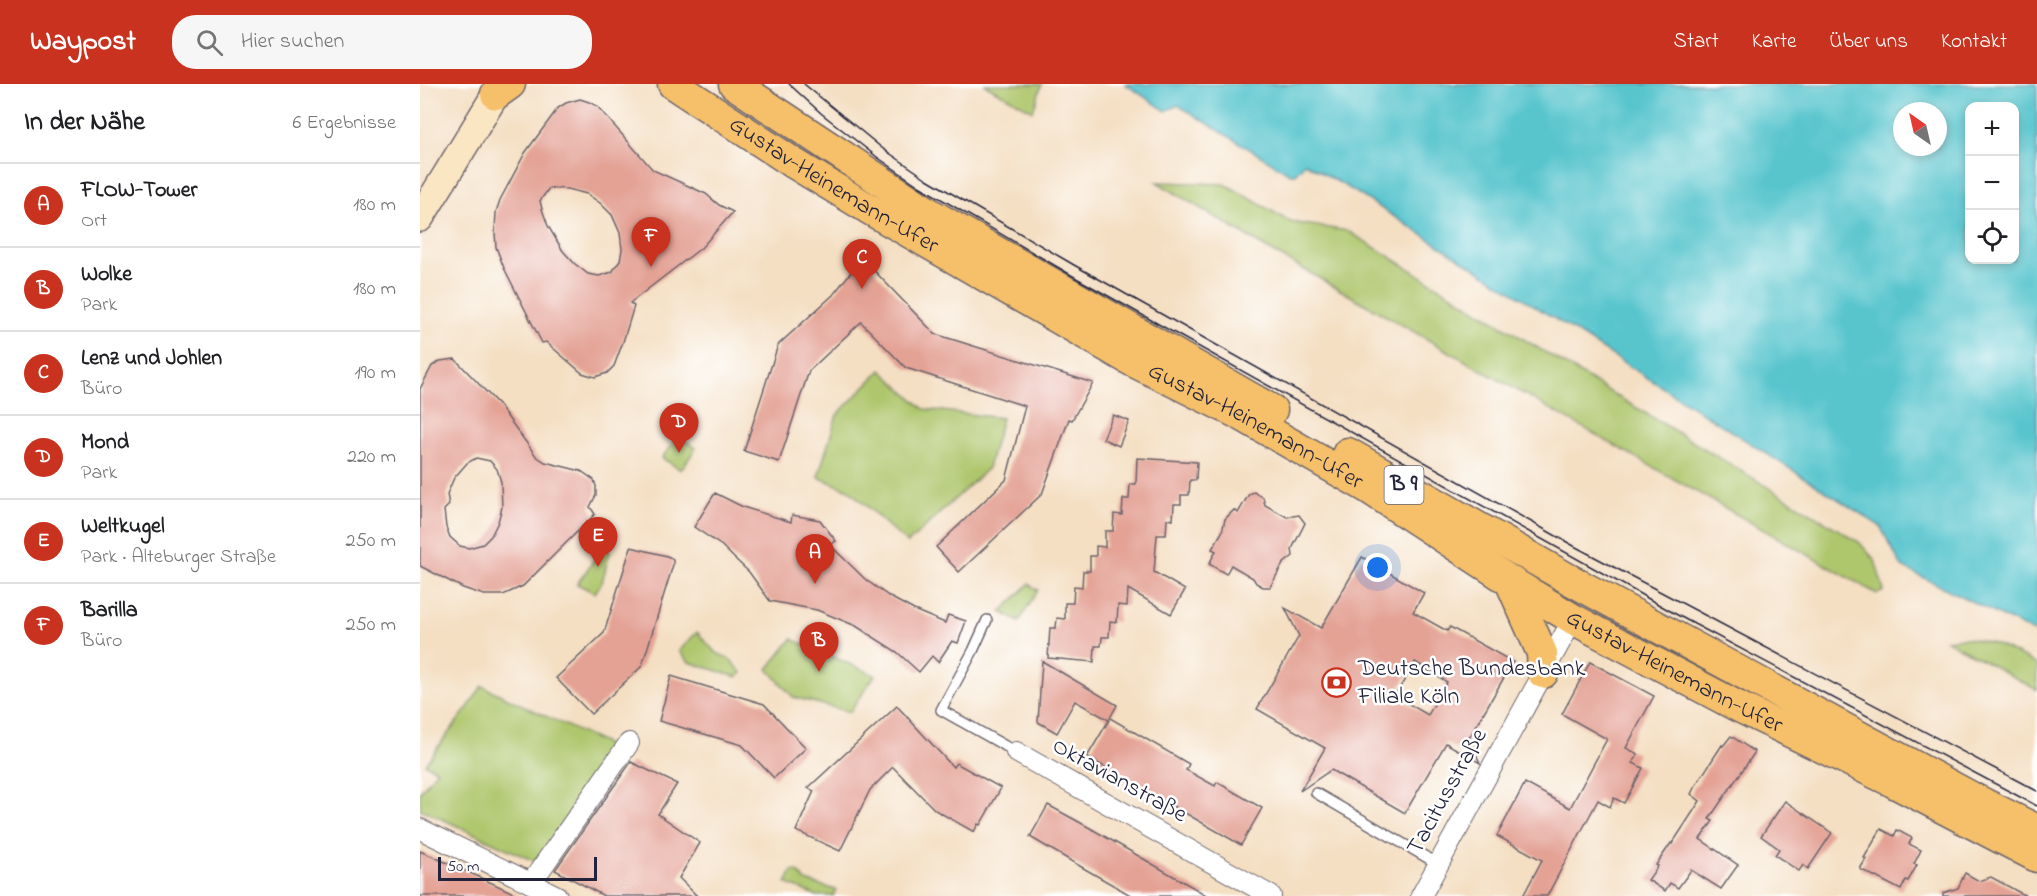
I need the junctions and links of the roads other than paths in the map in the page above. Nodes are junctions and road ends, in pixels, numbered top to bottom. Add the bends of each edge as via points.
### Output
1 (673, 84) edge
2 (734, 84) edge
3 (502, 87) edge
4 (420, 218) edge
5 (1510, 581) junction
6 (1581, 605) junction
7 (987, 620) dead end
8 (1543, 673) junction
9 (629, 743) dead end
10 (1016, 752) joint
11 (1316, 793) dead end
12 (420, 829) edge
13 (2037, 830) edge
14 (2037, 857) edge
15 (1438, 864) junction
16 (531, 883) junction
17 (557, 896) edge
18 (1271, 896) edge
19 (1421, 896) edge

1 - 5 main road, Gustav-Heinemann-Ufer / B 9 via 795,165 878,214 1132,361 1239,414 1368,488
2 - 6 main road, Gustav-Heinemann-Ufer / B 9 via 931,214
3 - 4 street
5 - 6 main road, Gustav-Heinemann-Ufer / B 9
5 - 8 main road via 1542,653
6 - 8 street, Tacitusstraße
6 - 13 main road, Gustav-Heinemann-Ufer / B 9
6 - 14 main road, Gustav-Heinemann-Ufer / B 9 via 1735,705
7 - 10 lane, Oktavianstraße via 941,710
8 - 15 street, Tacitusstraße
9 - 16 street
10 - 18 street, Oktavianstraße
11 - 15 lane
12 - 16 street
15 - 19 street, Tacitusstraße
16 - 17 street

